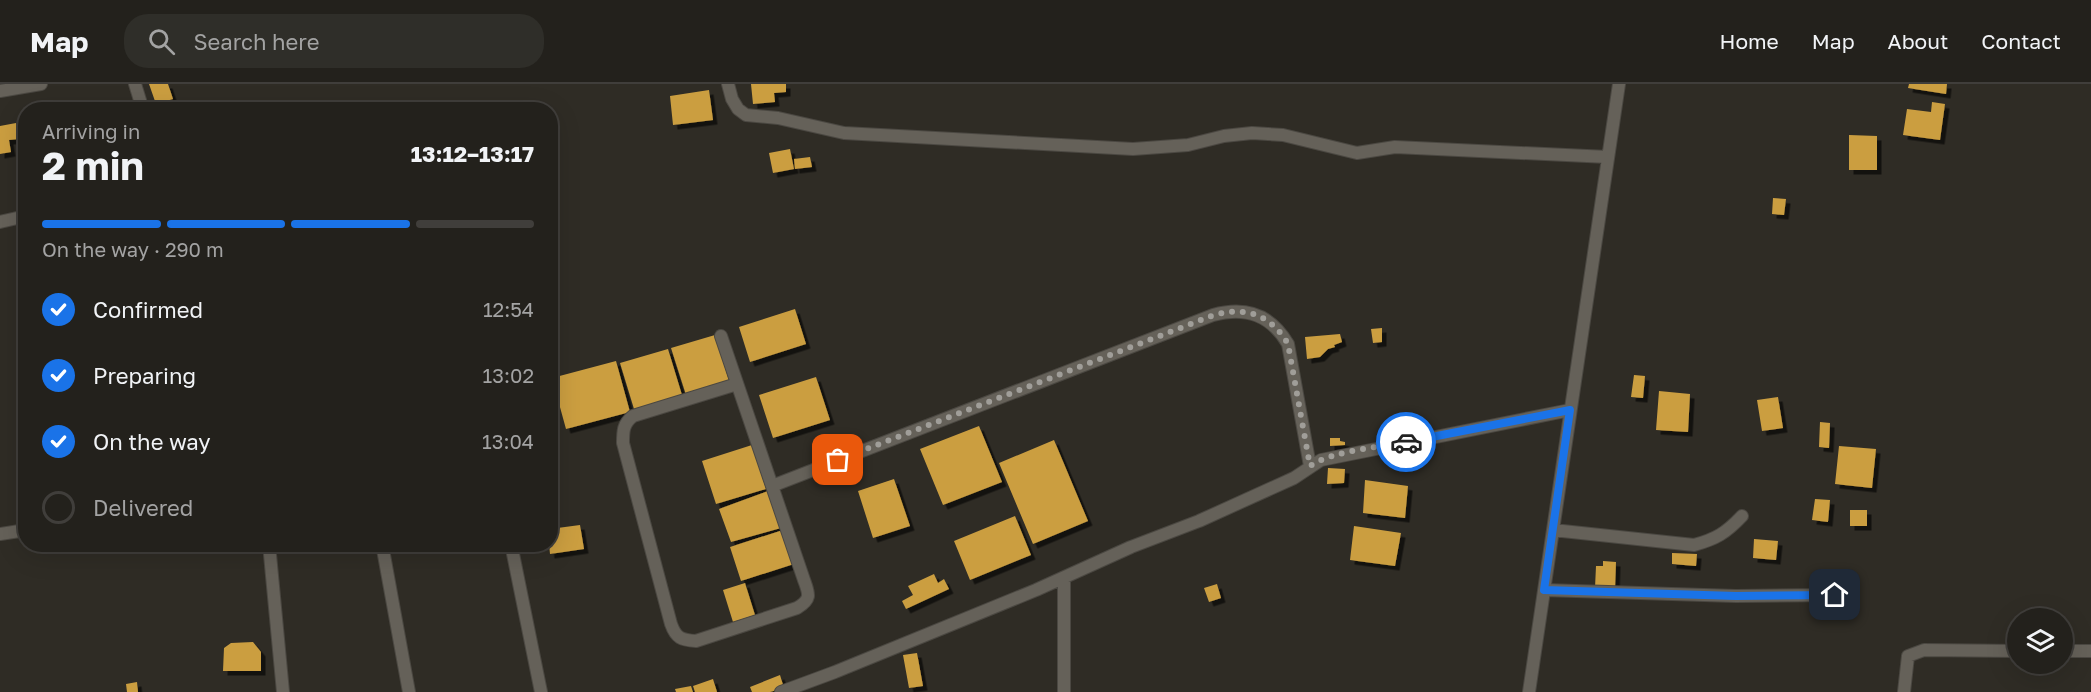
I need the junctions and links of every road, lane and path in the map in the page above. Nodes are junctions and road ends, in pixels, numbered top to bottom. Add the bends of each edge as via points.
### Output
1 (41, 84) edge
2 (135, 84) edge
3 (728, 84) edge
4 (1619, 84) edge
5 (0, 91) edge
6 (141, 102) edge
7 (1608, 157) junction
8 (18, 218) edge
9 (0, 222) edge
10 (720, 336) dead end
11 (737, 384) junction
12 (1570, 410) junction
13 (1310, 466) junction
14 (772, 486) junction
15 (1742, 516) dead end
16 (1552, 530) junction
17 (18, 531) edge
18 (0, 534) edge
19 (270, 552) edge
20 (383, 552) edge
21 (514, 552) edge
22 (1064, 578) junction
23 (1544, 590) junction
24 (1835, 595) dead end
25 (2007, 651) edge
26 (2073, 651) edge
27 (2091, 651) edge
28 (283, 692) edge
29 (409, 692) edge
30 (541, 692) edge
31 (781, 692) edge
32 (1064, 692) edge
33 (1529, 692) edge
34 (1905, 692) edge

1 - 5 street
2 - 6 street
3 - 7 street via 732,99 746,115 844,133 1133,149 1188,145 1252,133 1283,135 1358,153 1395,147
4 - 7 street
7 - 12 street
8 - 9 street
10 - 11 street
11 - 14 street
11 - 14 street via 633,416 623,430 623,443 671,624 682,640 696,641 806,603 809,594
12 - 13 street via 1340,455
12 - 16 street
13 - 14 street via 1288,344 1269,321 1230,310
13 - 22 street via 1294,478 1200,521
15 - 16 street via 1713,540 1694,545
16 - 23 street
17 - 18 street
19 - 28 street
20 - 29 street
21 - 30 street
22 - 31 street
22 - 32 street
23 - 24 street
23 - 33 street
25 - 34 street via 1914,652 1906,664
26 - 27 street

